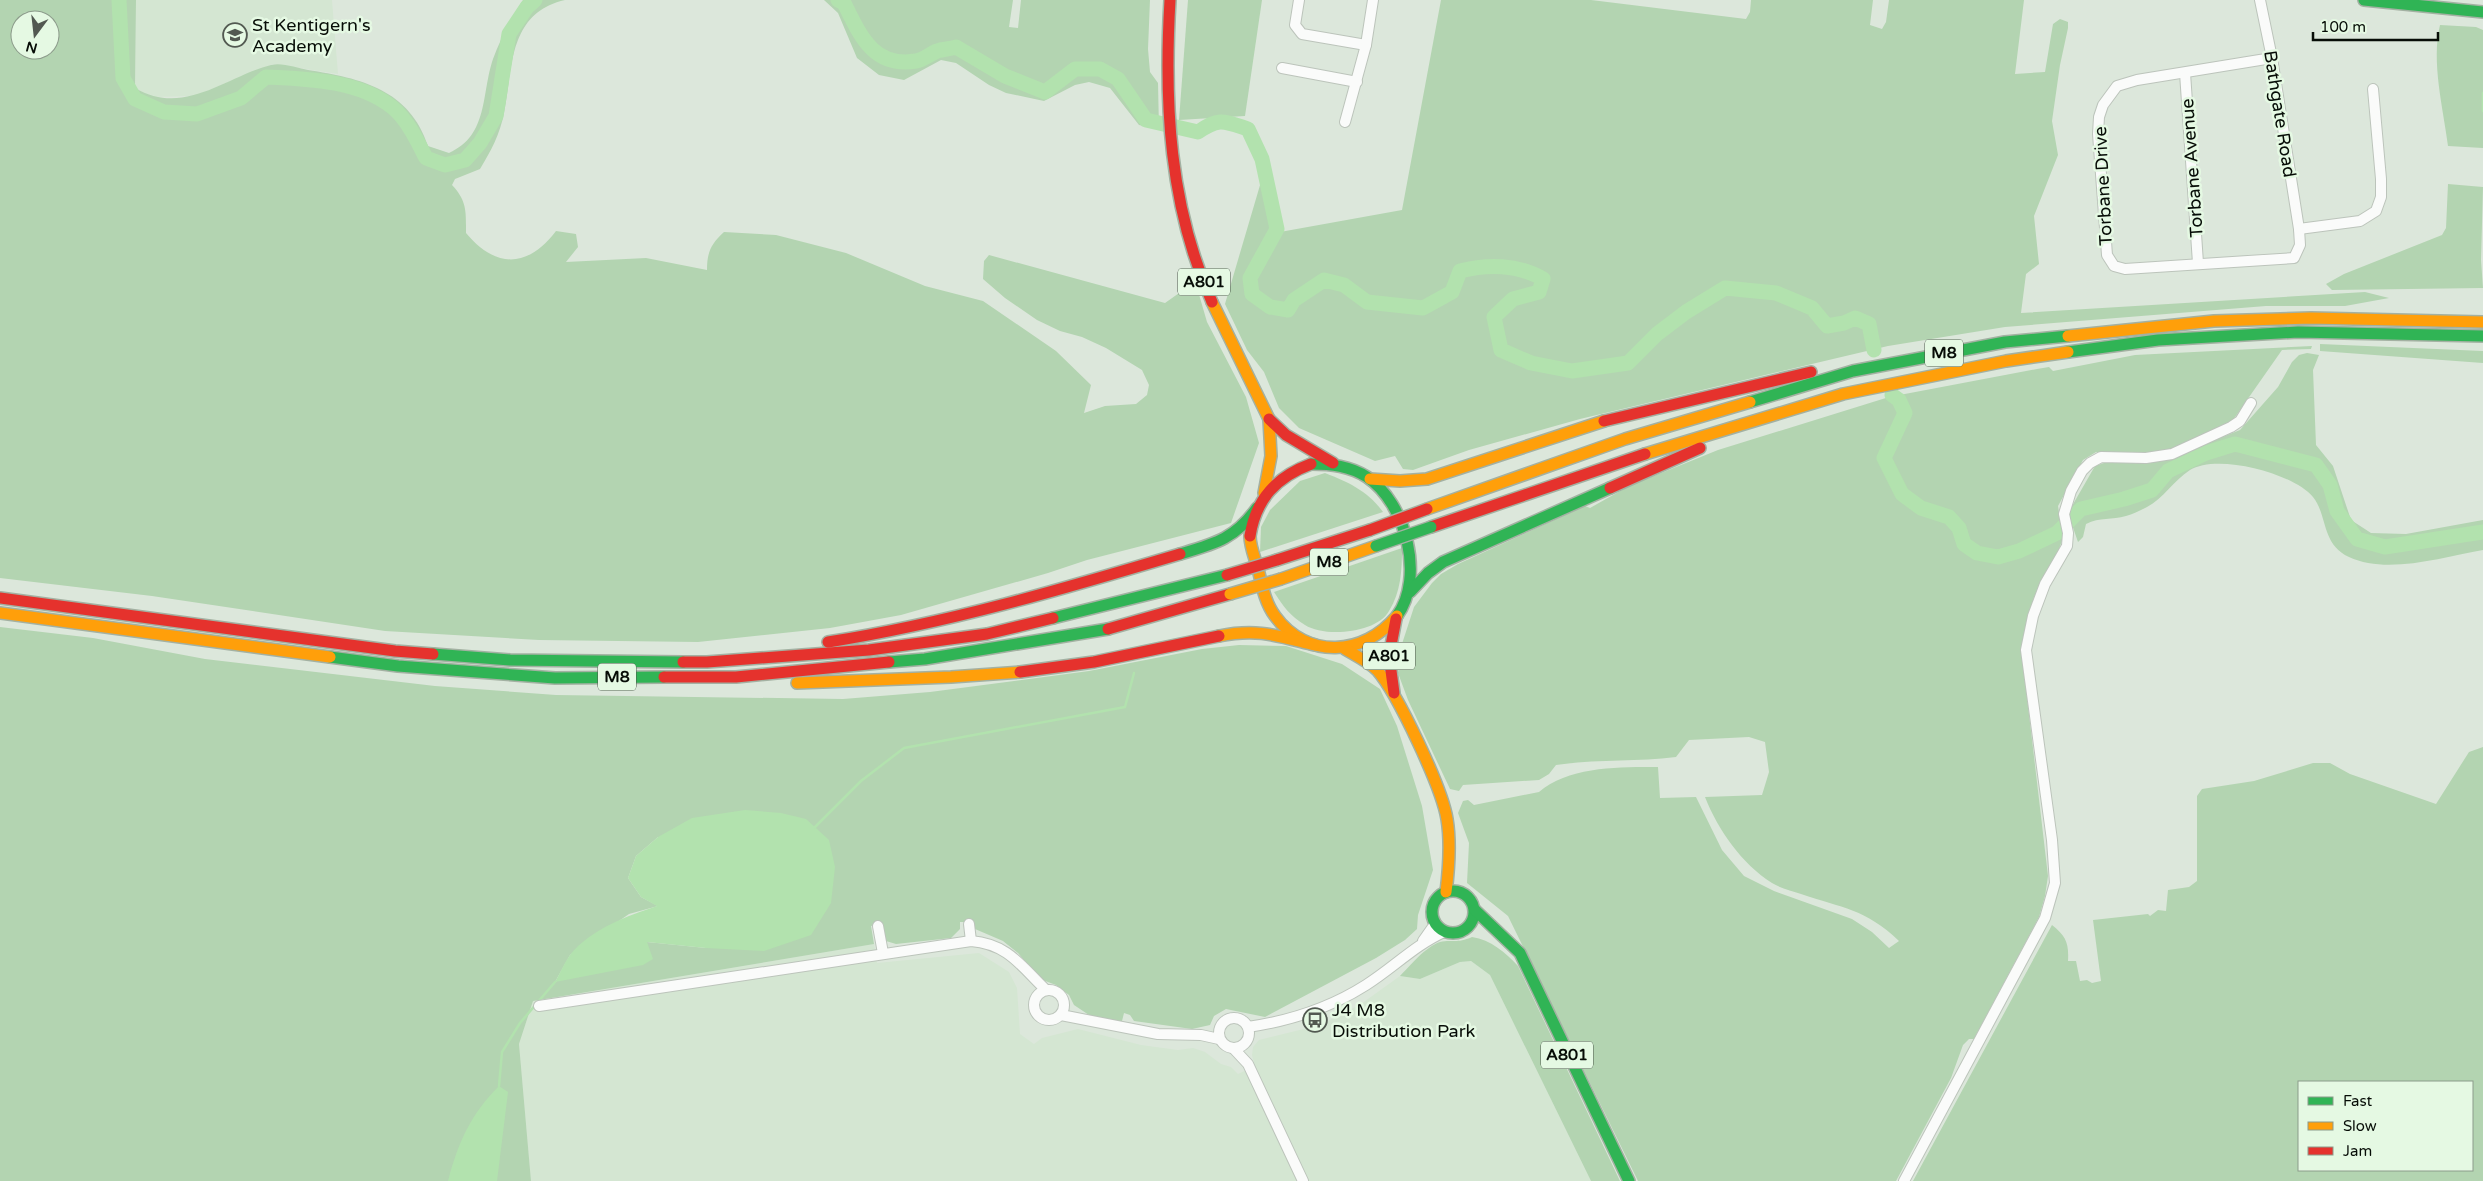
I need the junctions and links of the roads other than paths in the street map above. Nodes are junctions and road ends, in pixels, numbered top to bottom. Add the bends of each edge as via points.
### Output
1 (1170, 0) edge
2 (1299, 0) edge
3 (1373, 0) edge
4 (2260, 0) edge
5 (2364, 0) edge
6 (2483, 12) edge
7 (1366, 45) junction
8 (2272, 58) junction
9 (1282, 68) dead end
10 (2185, 73) junction
11 (1357, 82) junction
12 (2372, 89) dead end
13 (1345, 122) dead end
14 (2299, 229) junction
15 (2198, 263) junction
16 (2214, 321) junction
17 (2483, 322) edge
18 (2483, 336) edge
19 (1945, 373) junction
20 (2251, 403) dead end
21 (1269, 419) junction
22 (1335, 464) junction
23 (1370, 478) junction
24 (1260, 503) junction
25 (1410, 592) junction
26 (0, 598) edge
27 (0, 613) edge
28 (1396, 619) junction
29 (1315, 646) junction
30 (1345, 649) junction
31 (610, 662) junction
32 (398, 666) junction
33 (1394, 694) junction
34 (1449, 872) junction
35 (1459, 891) junction
36 (1446, 892) junction
37 (1475, 910) junction
38 (969, 924) dead end
39 (1470, 925) junction
40 (878, 926) dead end
41 (1440, 928) junction
42 (1500, 934) junction
43 (972, 941) junction
44 (883, 953) junction
45 (1030, 975) junction
46 (1046, 990) junction
47 (1035, 997) junction
48 (539, 1006) dead end
49 (1063, 1011) junction
50 (1219, 1034) junction
51 (1248, 1035) junction
52 (1234, 1048) junction
53 (1248, 1064) junction
54 (1303, 1181) edge
55 (1629, 1181) edge
56 (1904, 1181) edge

1 - 21 main road, A801 via 1166,76 1180,204 1203,281
2 - 7 street via 1295,25 1302,34
3 - 7 street
4 - 8 street, Bathgate Road
5 - 6 main road
7 - 11 street
8 - 10 street, Torbane Drive
8 - 14 street, Bathgate Road
9 - 11 street
10 - 15 street, Torbane Avenue
10 - 15 street, Torbane Drive via 2117,86 2103,105 2098,134 2107,255 2114,266 2125,269
11 - 13 street
12 - 14 street via 2381,179 2381,196 2376,211 2360,222
14 - 15 street, Torbane Drive via 2300,245 2294,258
16 - 17 main road, M8 via 2330,318
16 - 23 main road, M8 via 2007,332 1900,351 1621,415 1428,479
16 - 31 main road, M8, bridge via 2005,342 1853,371 1625,439 1277,560 987,634 762,660
18 - 19 main road, M8 via 2298,332 2158,340 2006,361
19 - 25 main road, M8 via 1693,451 1443,562
19 - 32 main road, M8, bridge via 1843,394 1630,458 1281,579 1094,633 925,659 736,677 554,678
20 - 56 street via 2232,426 2172,454 2146,458 2101,457 2082,471 2071,491 2064,514 2067,546 2044,584 2026,650 2052,840 2055,883 2052,899 2045,918
21 - 22 main road, A801 via 1286,435
21 - 24 main road, A801 via 1272,459
22 - 23 main road, A801
22 - 24 main road, A801 via 1310,464 1292,470 1275,482
23 - 25 main road, A801 via 1386,496 1401,525 1410,557
24 - 29 main road, A801 via 1250,538 1264,592 1275,616 1295,636
24 - 31 main road, M8 via 1247,524 1232,536 1213,544 937,623 783,648
25 - 28 main road, A801
26 - 31 main road, M8 via 395,651 510,660
27 - 32 main road, M8
28 - 30 main road, A801 via 1373,639
28 - 33 main road, A801 via 1389,656
29 - 30 main road, A801
29 - 32 main road, M8 via 1261,632 1242,631 1118,659 1034,670 731,685 565,684
30 - 33 main road, A801 via 1376,669
33 - 34 main road, A801 via 1446,810
34 - 35 main road, A801
34 - 36 main road, A801
35 - 36 main road
35 - 37 main road, A801 via 1470,898
36 - 41 main road, A801 via 1439,896 1432,909
37 - 39 main road
37 - 42 main road, A801
38 - 43 street
39 - 41 main road via 1458,933
39 - 42 main road, A801
40 - 44 street
41 - 51 street via 1364,986 1330,1004
42 - 55 main road, A801 via 1520,953
43 - 44 street
43 - 45 street via 989,942 1004,950
44 - 48 street
45 - 46 street
45 - 47 street
46 - 47 street
46 - 49 street via 1059,993
47 - 49 street via 1034,1008 1039,1017 1052,1020
49 - 50 street via 1110,1026 1158,1034
50 - 51 street via 1221,1024 1230,1018 1241,1019
50 - 52 street via 1228,1048
51 - 52 street
51 - 53 street
52 - 53 street
53 - 54 street

